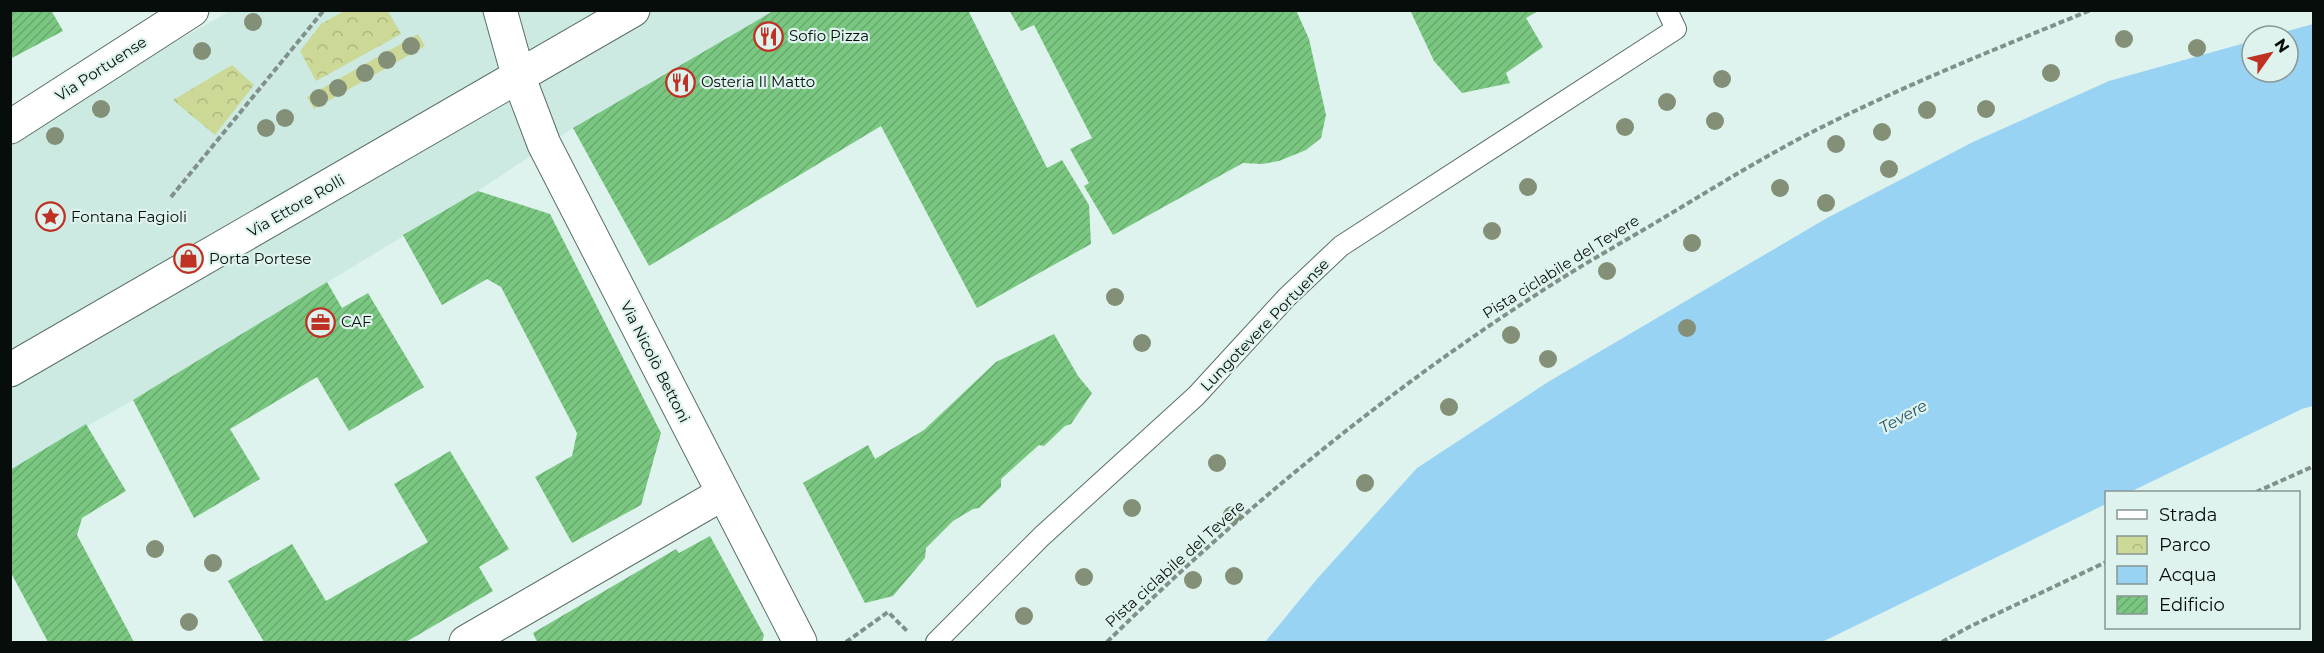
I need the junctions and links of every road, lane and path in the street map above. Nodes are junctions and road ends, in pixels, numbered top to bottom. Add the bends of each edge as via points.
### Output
1 (192, 10) edge
2 (324, 10) edge
3 (500, 10) edge
4 (633, 10) edge
5 (1667, 10) edge
6 (2091, 10) edge
7 (519, 78) junction
8 (10, 127) edge
9 (171, 197) dead end
10 (10, 370) edge
11 (2313, 466) edge
12 (2258, 491) edge
13 (722, 494) junction
14 (2105, 562) edge
15 (911, 635) dead end
16 (466, 642) edge
17 (800, 642) edge
18 (846, 642) edge
19 (936, 642) edge
20 (1107, 642) edge
21 (1942, 642) edge

1 - 8 street, Via Portuense
2 - 9 path
3 - 7 street, Via Nicolò Bettoni
4 - 7 street
5 - 19 lane, Lungotevere Portuense via 1676,29 1341,246 1287,297 1196,396 1042,536
6 - 20 path, Pista ciclabile del Tevere via 1898,90 1827,124 1559,280 1401,391 1272,492 1176,575
7 - 10 street, Via Ettore Rolli
7 - 13 street, Via Nicolò Bettoni via 544,144
11 - 12 path
13 - 16 street
13 - 17 street, Via Nicolò Bettoni
14 - 21 path
15 - 18 path via 888,612

